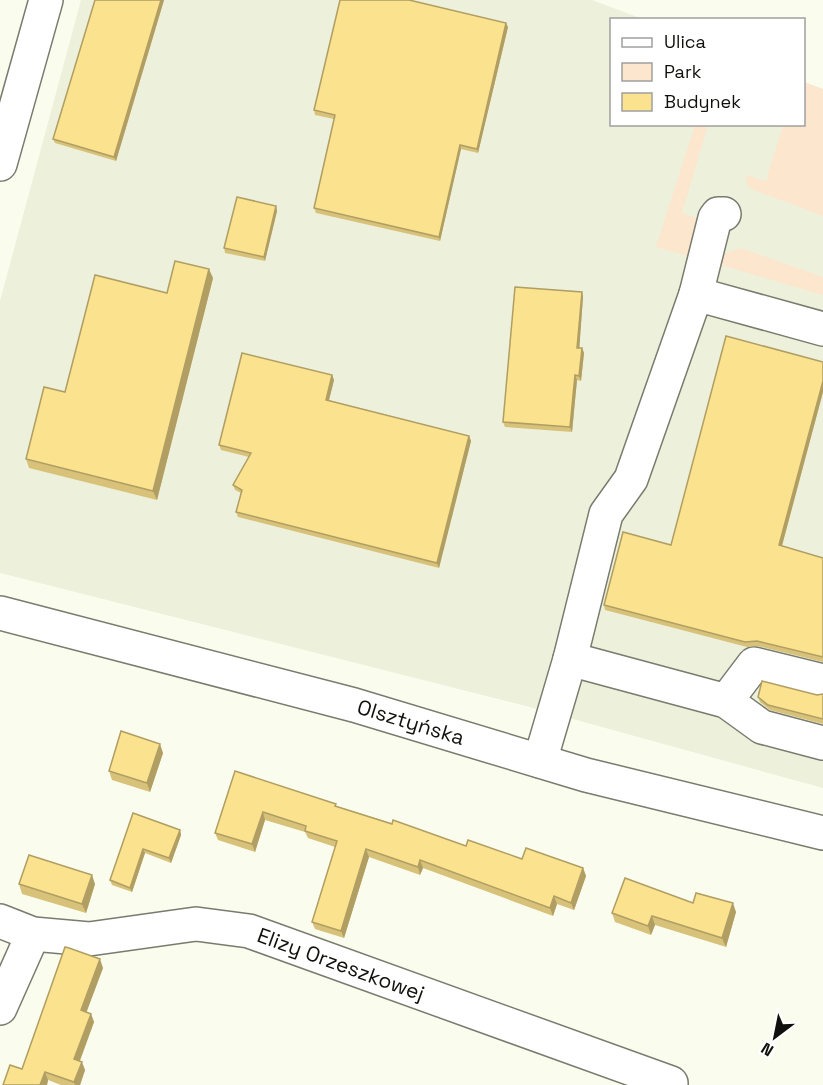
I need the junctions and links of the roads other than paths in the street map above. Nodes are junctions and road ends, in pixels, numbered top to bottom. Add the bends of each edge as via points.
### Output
1 (46, 0) edge
2 (0, 164) edge
3 (724, 214) dead end
4 (696, 294) junction
5 (823, 329) edge
6 (0, 613) edge
7 (570, 659) junction
8 (823, 681) edge
9 (726, 701) junction
10 (823, 742) edge
11 (540, 761) junction
12 (822, 833) edge
13 (0, 921) edge
14 (33, 934) junction
15 (0, 1008) edge
16 (671, 1083) dead end

1 - 2 street
3 - 4 street via 715,218
4 - 5 street
4 - 7 street via 631,479 606,514
6 - 11 street, Olsztyńska via 354,705
7 - 9 street
7 - 11 street
8 - 9 street via 754,664
9 - 10 street via 762,727
11 - 12 street, Olsztyńska
13 - 14 street, Elizy Orzeszkowej
14 - 15 street
14 - 16 street, Elizy Orzeszkowej via 89,939 196,924 249,931

